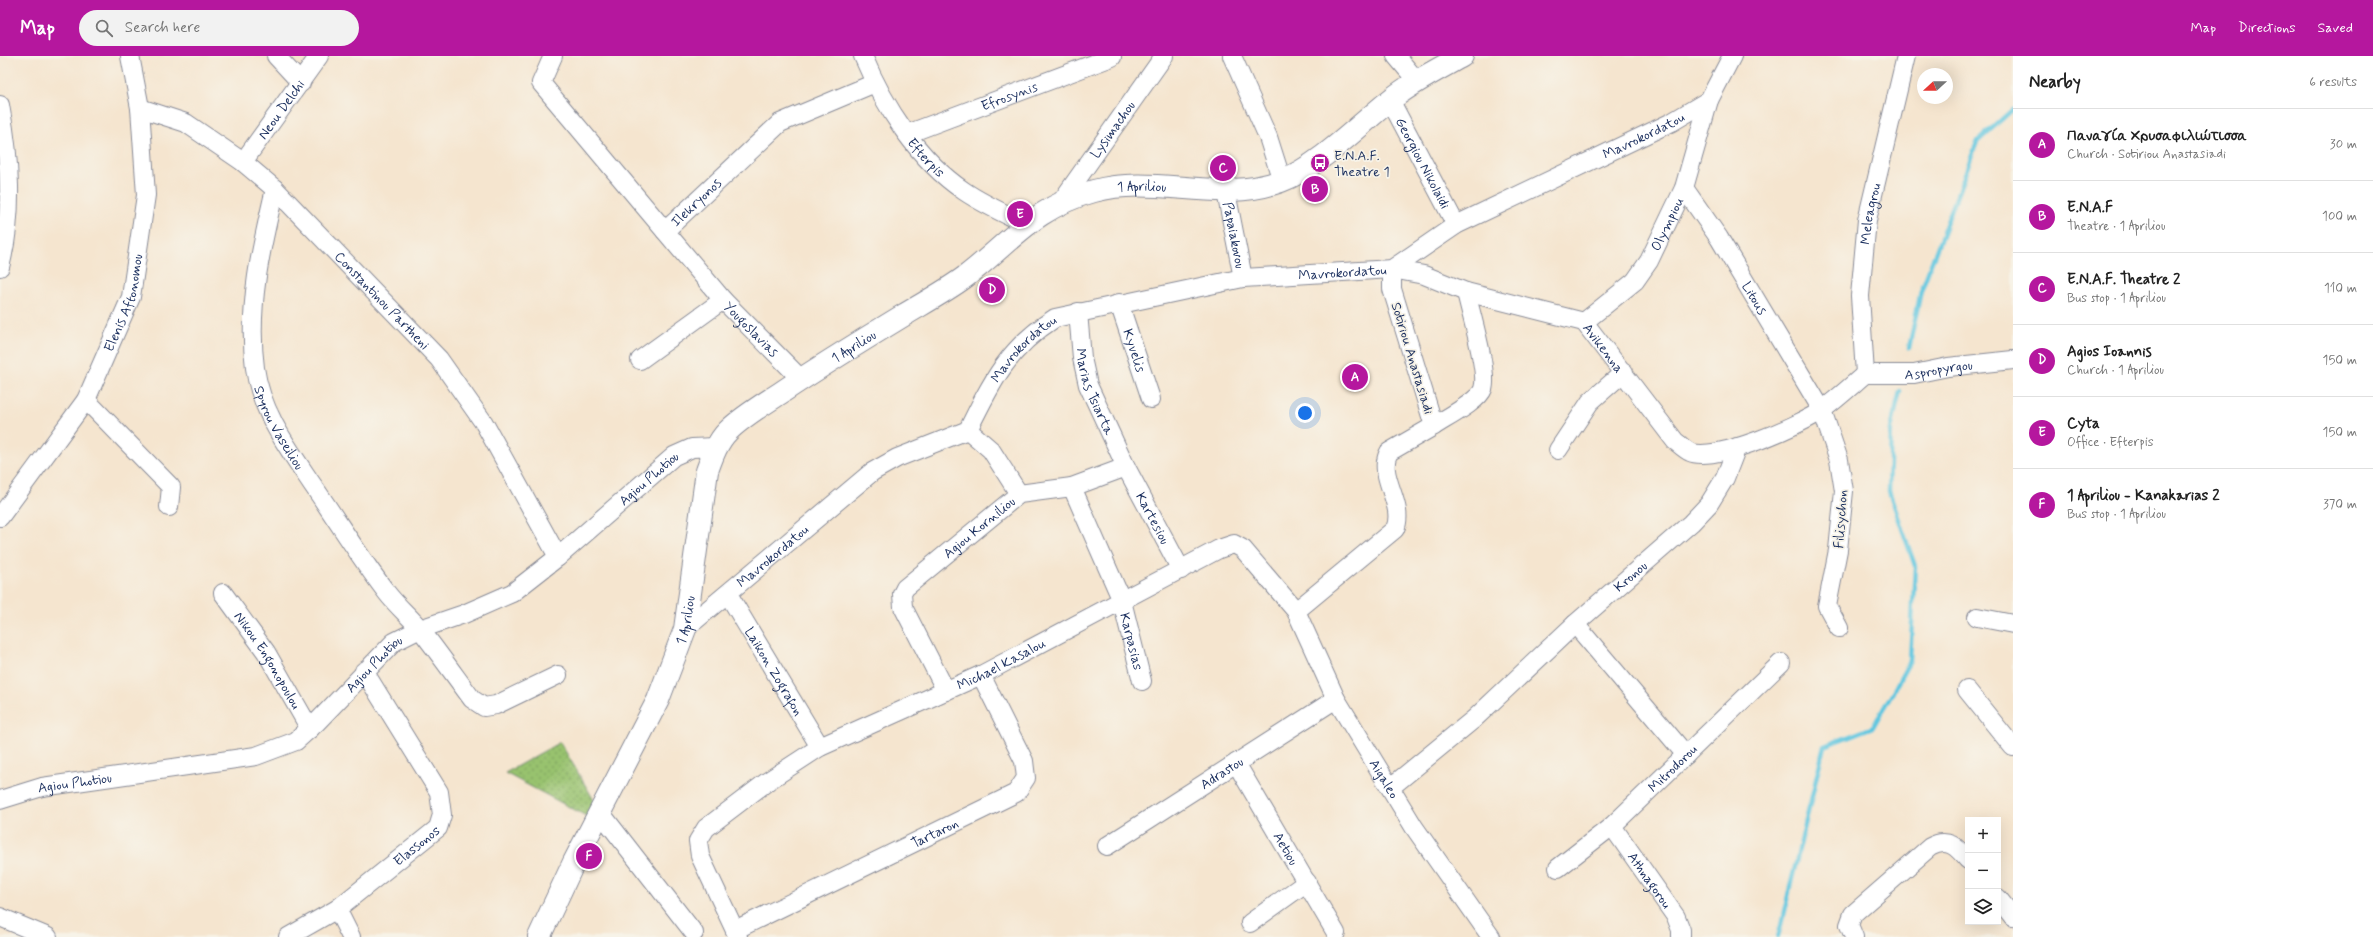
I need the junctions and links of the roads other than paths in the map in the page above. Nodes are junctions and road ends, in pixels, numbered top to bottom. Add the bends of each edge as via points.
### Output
1 (130, 56) edge
2 (276, 56) edge
3 (319, 56) edge
4 (553, 56) edge
5 (863, 56) edge
6 (1164, 56) edge
7 (1232, 56) edge
8 (1396, 56) edge
9 (1462, 56) edge
10 (1732, 56) edge
11 (1906, 56) edge
12 (1112, 57) edge
13 (1416, 81) junction
14 (301, 82) junction
15 (874, 83) junction
16 (1390, 100) junction
17 (1709, 100) junction
18 (0, 105) edge
19 (140, 108) junction
20 (907, 134) junction
21 (244, 162) junction
22 (1282, 181) junction
23 (1684, 188) junction
24 (275, 189) junction
25 (1226, 192) junction
26 (1061, 202) junction
27 (1026, 224) junction
28 (1456, 225) junction
29 (665, 231) junction
30 (0, 267) edge
31 (1392, 269) junction
32 (1243, 278) junction
33 (1466, 292) junction
34 (723, 300) junction
35 (1119, 303) junction
36 (1078, 312) junction
37 (1584, 322) junction
38 (640, 360) dead end
39 (2013, 360) edge
40 (1624, 372) junction
41 (1865, 374) junction
42 (801, 379) junction
43 (1151, 399) dead end
44 (86, 400) junction
45 (1822, 410) junction
46 (1434, 426) junction
47 (968, 430) junction
48 (716, 447) junction
49 (1737, 447) junction
50 (1558, 450) dead end
51 (1126, 467) junction
52 (1072, 487) junction
53 (1019, 494) junction
54 (169, 507) dead end
55 (0, 517) edge
56 (558, 558) junction
57 (1181, 570) junction
58 (224, 593) dead end
59 (728, 594) junction
60 (1122, 601) junction
61 (1296, 611) junction
62 (1977, 617) dead end
63 (1575, 624) junction
64 (2013, 624) edge
65 (1839, 628) dead end
66 (420, 629) junction
67 (685, 629) junction
68 (1781, 663) dead end
69 (364, 671) junction
70 (981, 674) junction
71 (558, 675) dead end
72 (1142, 681) dead end
73 (1967, 690) dead end
74 (946, 691) junction
75 (1336, 699) junction
76 (310, 728) junction
77 (820, 747) junction
78 (2013, 747) edge
79 (1686, 755) junction
80 (1236, 763) junction
81 (1391, 787) junction
82 (0, 800) edge
83 (600, 812) junction
84 (1612, 826) junction
85 (1107, 846) dead end
86 (1965, 856) edge
87 (1558, 868) dead end
88 (1307, 882) junction
89 (2001, 902) edge
90 (337, 909) junction
91 (0, 917) edge
92 (2013, 917) edge
93 (1250, 923) dead end
94 (694, 933) dead end
95 (1336, 933) dead end
96 (737, 934) edge
97 (48, 937) edge
98 (288, 937) edge
99 (351, 937) edge
100 (539, 937) edge
101 (1491, 937) edge
102 (1681, 937) edge
103 (1854, 937) edge

1 - 19 street, Elenis Aftonomou
2 - 14 street
3 - 14 street, Neou Delchi
4 - 29 street, Ilekryonos via 541,83
5 - 15 street, Efterpis
6 - 26 street, Lysimachou
7 - 22 street via 1268,137
8 - 13 street
9 - 13 main road, 1 Apriliou
10 - 17 street
11 - 41 street, Meleagrou via 1867,220 1860,296
12 - 20 street, Efrosynis
13 - 16 main road, 1 Apriliou
14 - 21 street, Neou Delchi
15 - 20 street, Efterpis
15 - 29 street, Ilekryonos via 780,123
16 - 22 main road, 1 Apriliou via 1301,172
16 - 28 street, Georgiou Nikolaidi
17 - 23 street, Olympiou
17 - 28 street, Mavrokordatou via 1672,122
18 - 30 street via 8,151 10,206
19 - 21 street, Constantinou Partheni via 186,123
19 - 44 street, Elenis Aftonomou via 146,195 131,297
20 - 27 street, Efterpis via 937,168 963,190
21 - 24 street, Constantinou Partheni
22 - 25 main road, 1 Apriliou
23 - 37 street, Olympiou via 1649,261 1635,281
23 - 45 street, Litous via 1719,238
24 - 56 street, Constantinou Partheni via 439,358 484,423
24 - 66 street, Spyrou Vaseiliou via 260,248 254,287 255,368 262,398 279,433 365,563 388,595
25 - 26 main road, 1 Apriliou via 1117,186
25 - 32 street, Papaiakovou
26 - 27 main road, 1 Apriliou
27 - 42 main road, 1 Apriliou via 965,277
28 - 31 street, Mavrokordatou
29 - 34 street
31 - 32 street, Mavrokordatou
31 - 33 street, Avikenna via 1424,275
31 - 46 street, Sotiriou Anastasiadi via 1395,302
32 - 35 street, Mavrokordatou
33 - 37 street, Avikenna
33 - 46 street via 1484,373 1483,389 1476,398
34 - 38 street, Yougoslavias
34 - 42 street, Yougoslavias
35 - 36 street, Mavrokordatou
35 - 43 street, Kyvelis
36 - 47 street, Mavrokordatou via 1055,318 1034,332 1017,348 987,391
36 - 51 street, Marias Tsiarta via 1082,358 1088,385
37 - 40 street, Avikenna
39 - 41 street, Aspropyrgou via 1962,365 1914,374
40 - 49 street, Avikenna via 1675,440 1690,452 1706,454
40 - 50 street via 1590,402
41 - 45 street
42 - 48 main road, 1 Apriliou via 748,414 727,432
44 - 54 street via 171,487
44 - 55 street, Elenis Aftonomou
45 - 49 street via 1775,434
45 - 65 street, Filisychon via 1839,460 1844,491 1838,550 1827,606
46 - 61 street, Sotiriou Anastasiadi via 1389,452 1386,458 1398,513 1395,529
47 - 53 street via 991,450
47 - 59 street, Mavrokordatou via 897,458 872,472
48 - 56 street, Agiou Photiou via 692,448 674,456
48 - 67 main road, 1 Apriliou via 707,471
49 - 63 street, Kronou via 1725,478 1709,504
51 - 52 street, Agiou Korniliou
51 - 57 street, Kartesiou
52 - 53 street, Agiou Korniliou
52 - 60 street, Karpasias
53 - 74 street, Agiou Korniliou via 905,588 902,594 903,607
56 - 66 street, Agiou Photiou via 512,593 464,614
57 - 60 street, Michael Kasalou
57 - 61 street, Michael Kasalou via 1219,549 1234,544 1243,549
58 - 76 street, Nikou Engonopoulou via 266,652
59 - 67 street, Mavrokordatou
59 - 77 street, Laikon Zografon
60 - 70 street, Michael Kasalou
60 - 72 street, Karpasias
61 - 75 street, Aigaleo
62 - 64 street
63 - 79 street
63 - 81 street, Kronou via 1474,719
66 - 69 street, Agiou Photiou via 394,642
66 - 71 street, Spyrou Vaseiliou via 472,700 484,707 496,705
67 - 83 main road, 1 Apriliou via 658,700
68 - 79 street, Mitrodorou
69 - 76 street, Agiou Photiou
69 - 90 street, Elassonos via 439,792 442,815 438,828
70 - 74 street, Michael Kasalou
70 - 96 street, Tartaron via 1024,761 1026,778 1016,793
73 - 78 street
74 - 77 street, Michael Kasalou
75 - 80 street, Adrastou
75 - 81 street, Aigaleo
76 - 82 street, Agiou Photiou via 296,741 256,756 42,787
77 - 96 street, Michael Kasalou via 768,780 706,828 698,841 700,856
79 - 84 street, Mitrodorou
80 - 85 street, Adrastou
80 - 88 street, Aetiou
81 - 101 street, Aigaleo via 1414,827
83 - 94 street
83 - 100 main road, 1 Apriliou
84 - 87 street, Mitrodorou
84 - 102 street, Athnagorou via 1676,917
86 - 103 street via 1956,846 1943,843 1930,847 1853,914 1849,925
88 - 93 street
88 - 95 street, Aetiou
89 - 92 street
90 - 98 street, Elassonos
90 - 99 street
91 - 97 street

